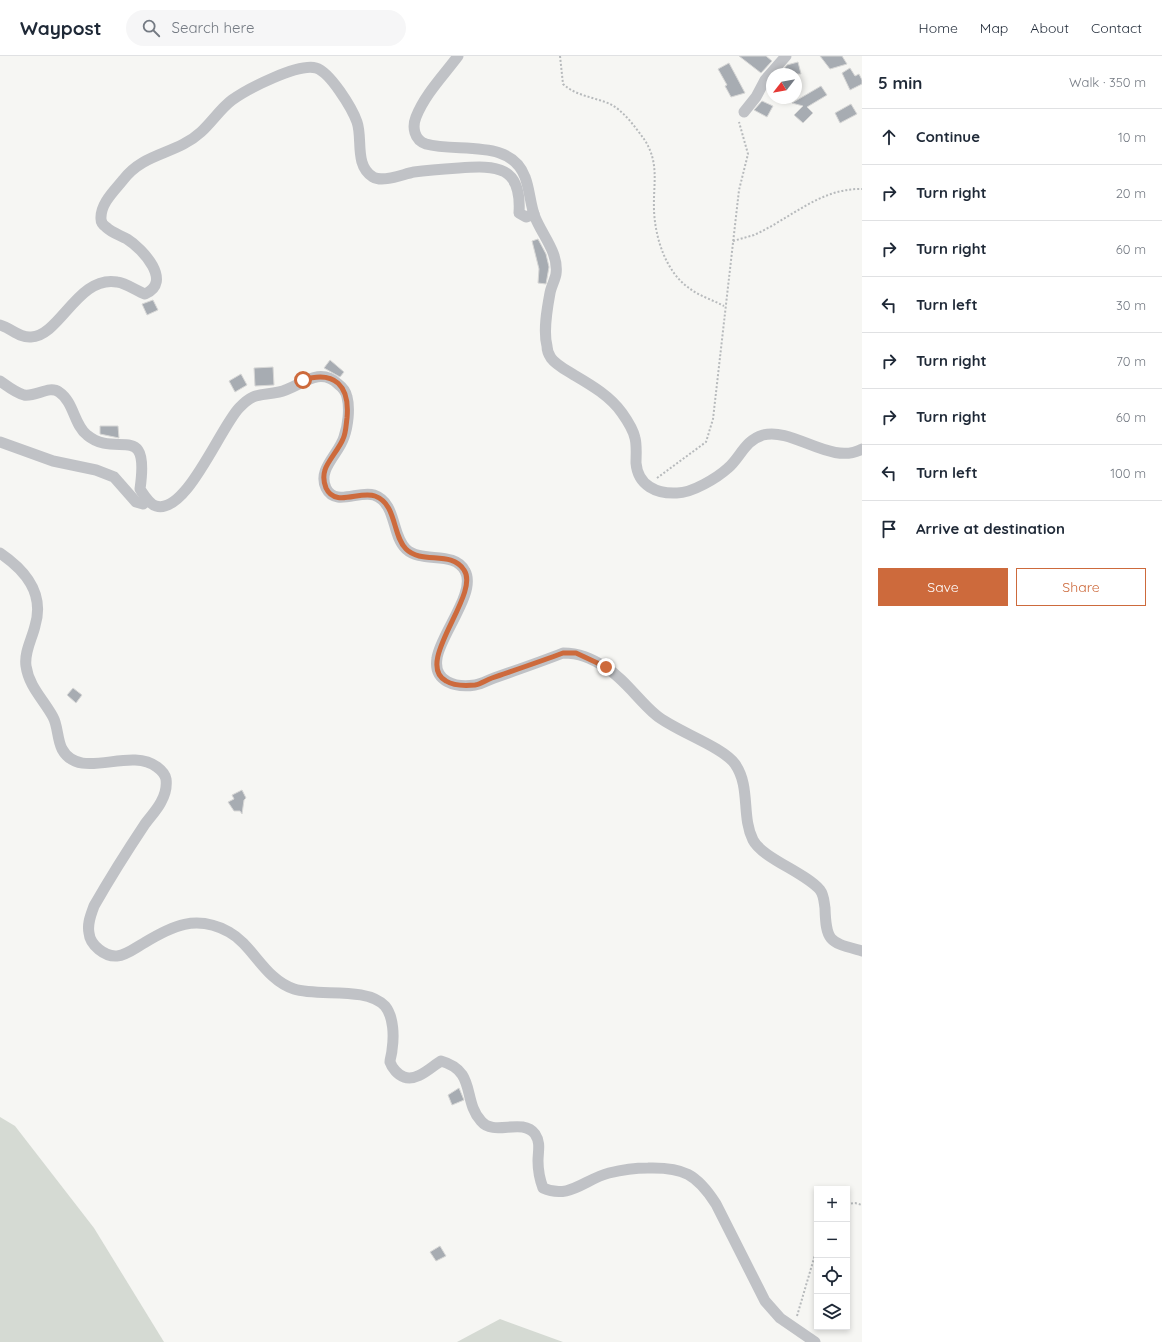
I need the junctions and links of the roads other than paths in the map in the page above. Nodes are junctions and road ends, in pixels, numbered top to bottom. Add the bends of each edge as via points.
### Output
1 (458, 56) edge
2 (786, 56) edge
3 (744, 112) road end
4 (534, 214) junction
5 (0, 325) edge
6 (0, 381) edge
7 (0, 442) edge
8 (862, 450) edge
9 (147, 500) junction
10 (0, 553) edge
11 (862, 951) edge
12 (815, 1342) edge

1 - 4 street via 422,105 415,119 414,131 417,138 425,143 462,146 509,156 518,163 525,176
2 - 3 street via 765,80
4 - 5 street via 526,217 519,213 520,199 514,180 502,169 485,166 415,172 382,179 373,177 364,167 361,157 358,123 337,87 323,71 314,67 297,70 263,82 232,100 187,143 147,159 129,171 104,204 102,223 140,249 157,273 152,291 145,294 118,282 104,281 93,286 72,303 44,333 32,338 21,336
4 - 8 street via 555,260 556,273 550,292 546,328 546,345 550,358 598,389 618,407 635,439 636,466 647,486 660,493 680,493 697,488 729,468 753,439 765,434 780,435 847,455
6 - 9 street via 22,394 33,396 49,389 59,392 68,402 86,435 97,442 130,444 137,449 142,457 143,469 140,489
7 - 9 street via 53,461 102,472 114,477 136,502 143,504
9 - 11 street via 156,506 165,506 177,501 189,489 237,410 250,398 263,393 280,392 315,376 334,380 347,395 348,406 344,438 325,469 324,479 330,494 339,498 366,493 377,496 389,510 400,541 407,550 414,554 449,559 459,563 465,571 468,580 466,592 437,658 443,680 452,684 477,685 563,653 576,653 606,667 656,715 716,748 734,762 741,774 748,828 754,842 822,892 825,928 830,938 842,946
10 - 12 street via 24,573 37,600 39,611 26,657 27,669 34,689 53,718 62,749 74,760 98,765 127,759 142,760 161,770 165,778 166,788 161,804 146,822 94,906 89,920 89,934 101,952 109,956 126,954 162,932 200,922 229,932 267,972 292,989 374,998 385,1007 391,1017 393,1032 390,1061 395,1071 405,1078 415,1078 441,1061 452,1064 462,1073 481,1122 491,1127 528,1128 535,1134 539,1146 538,1162 543,1188 551,1192 567,1192 608,1173 637,1168 675,1168 687,1172 699,1181 716,1204 765,1301 780,1318

